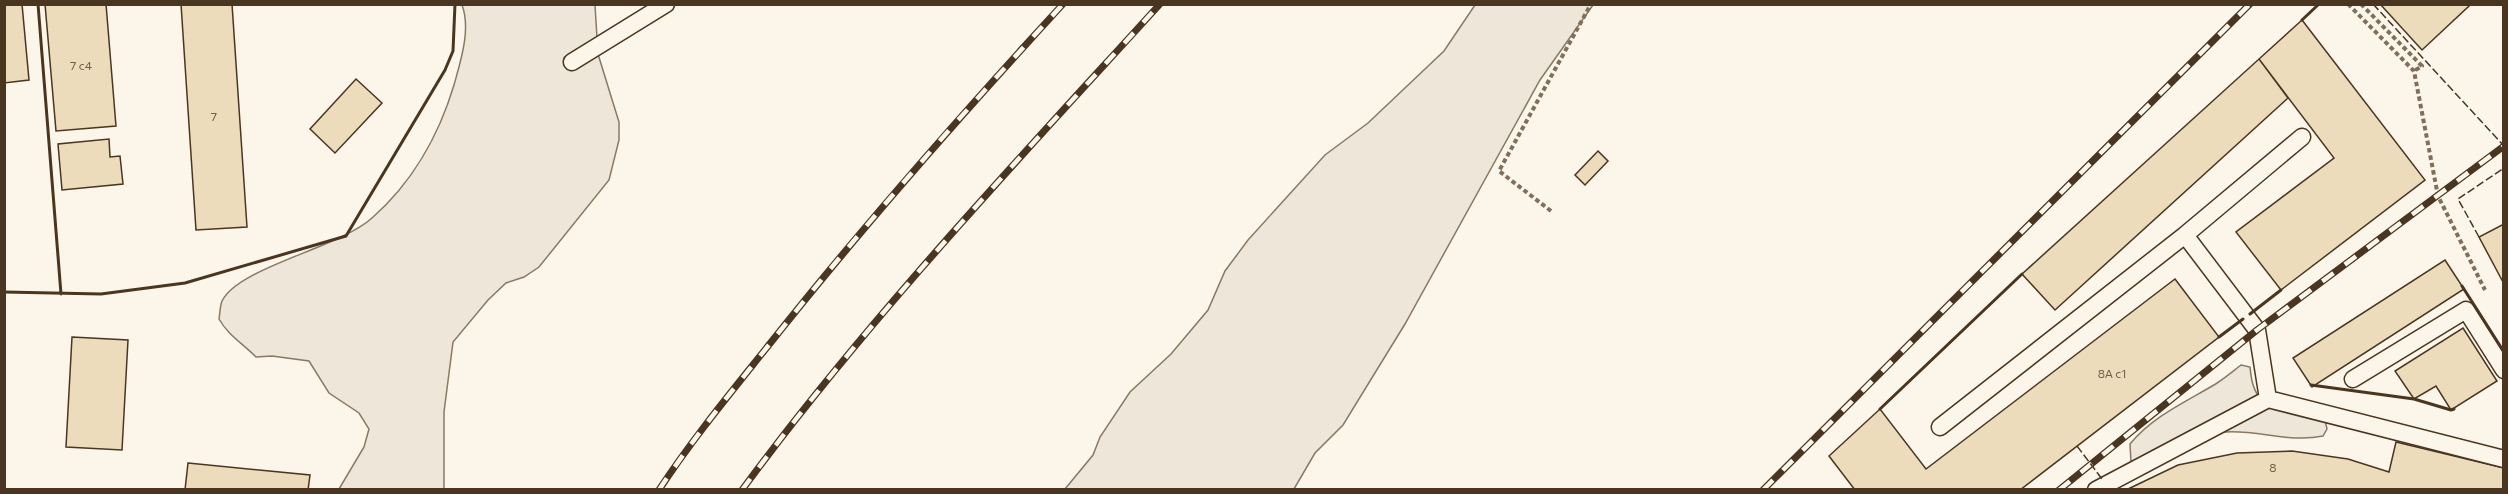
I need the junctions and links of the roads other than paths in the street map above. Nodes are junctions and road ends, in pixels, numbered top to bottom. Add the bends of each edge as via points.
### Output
1 (666, 4) edge
2 (572, 62) dead end
3 (2302, 137) dead end
4 (2185, 235) junction
5 (2504, 370) edge
6 (2353, 379) dead end
7 (2268, 399) junction
8 (1940, 427) dead end
9 (2504, 459) edge
10 (2096, 489) edge

1 - 2 lane
3 - 4 lane
4 - 7 lane via 2257,330
4 - 8 lane
5 - 6 lane via 2466,310
7 - 9 lane
7 - 10 lane

